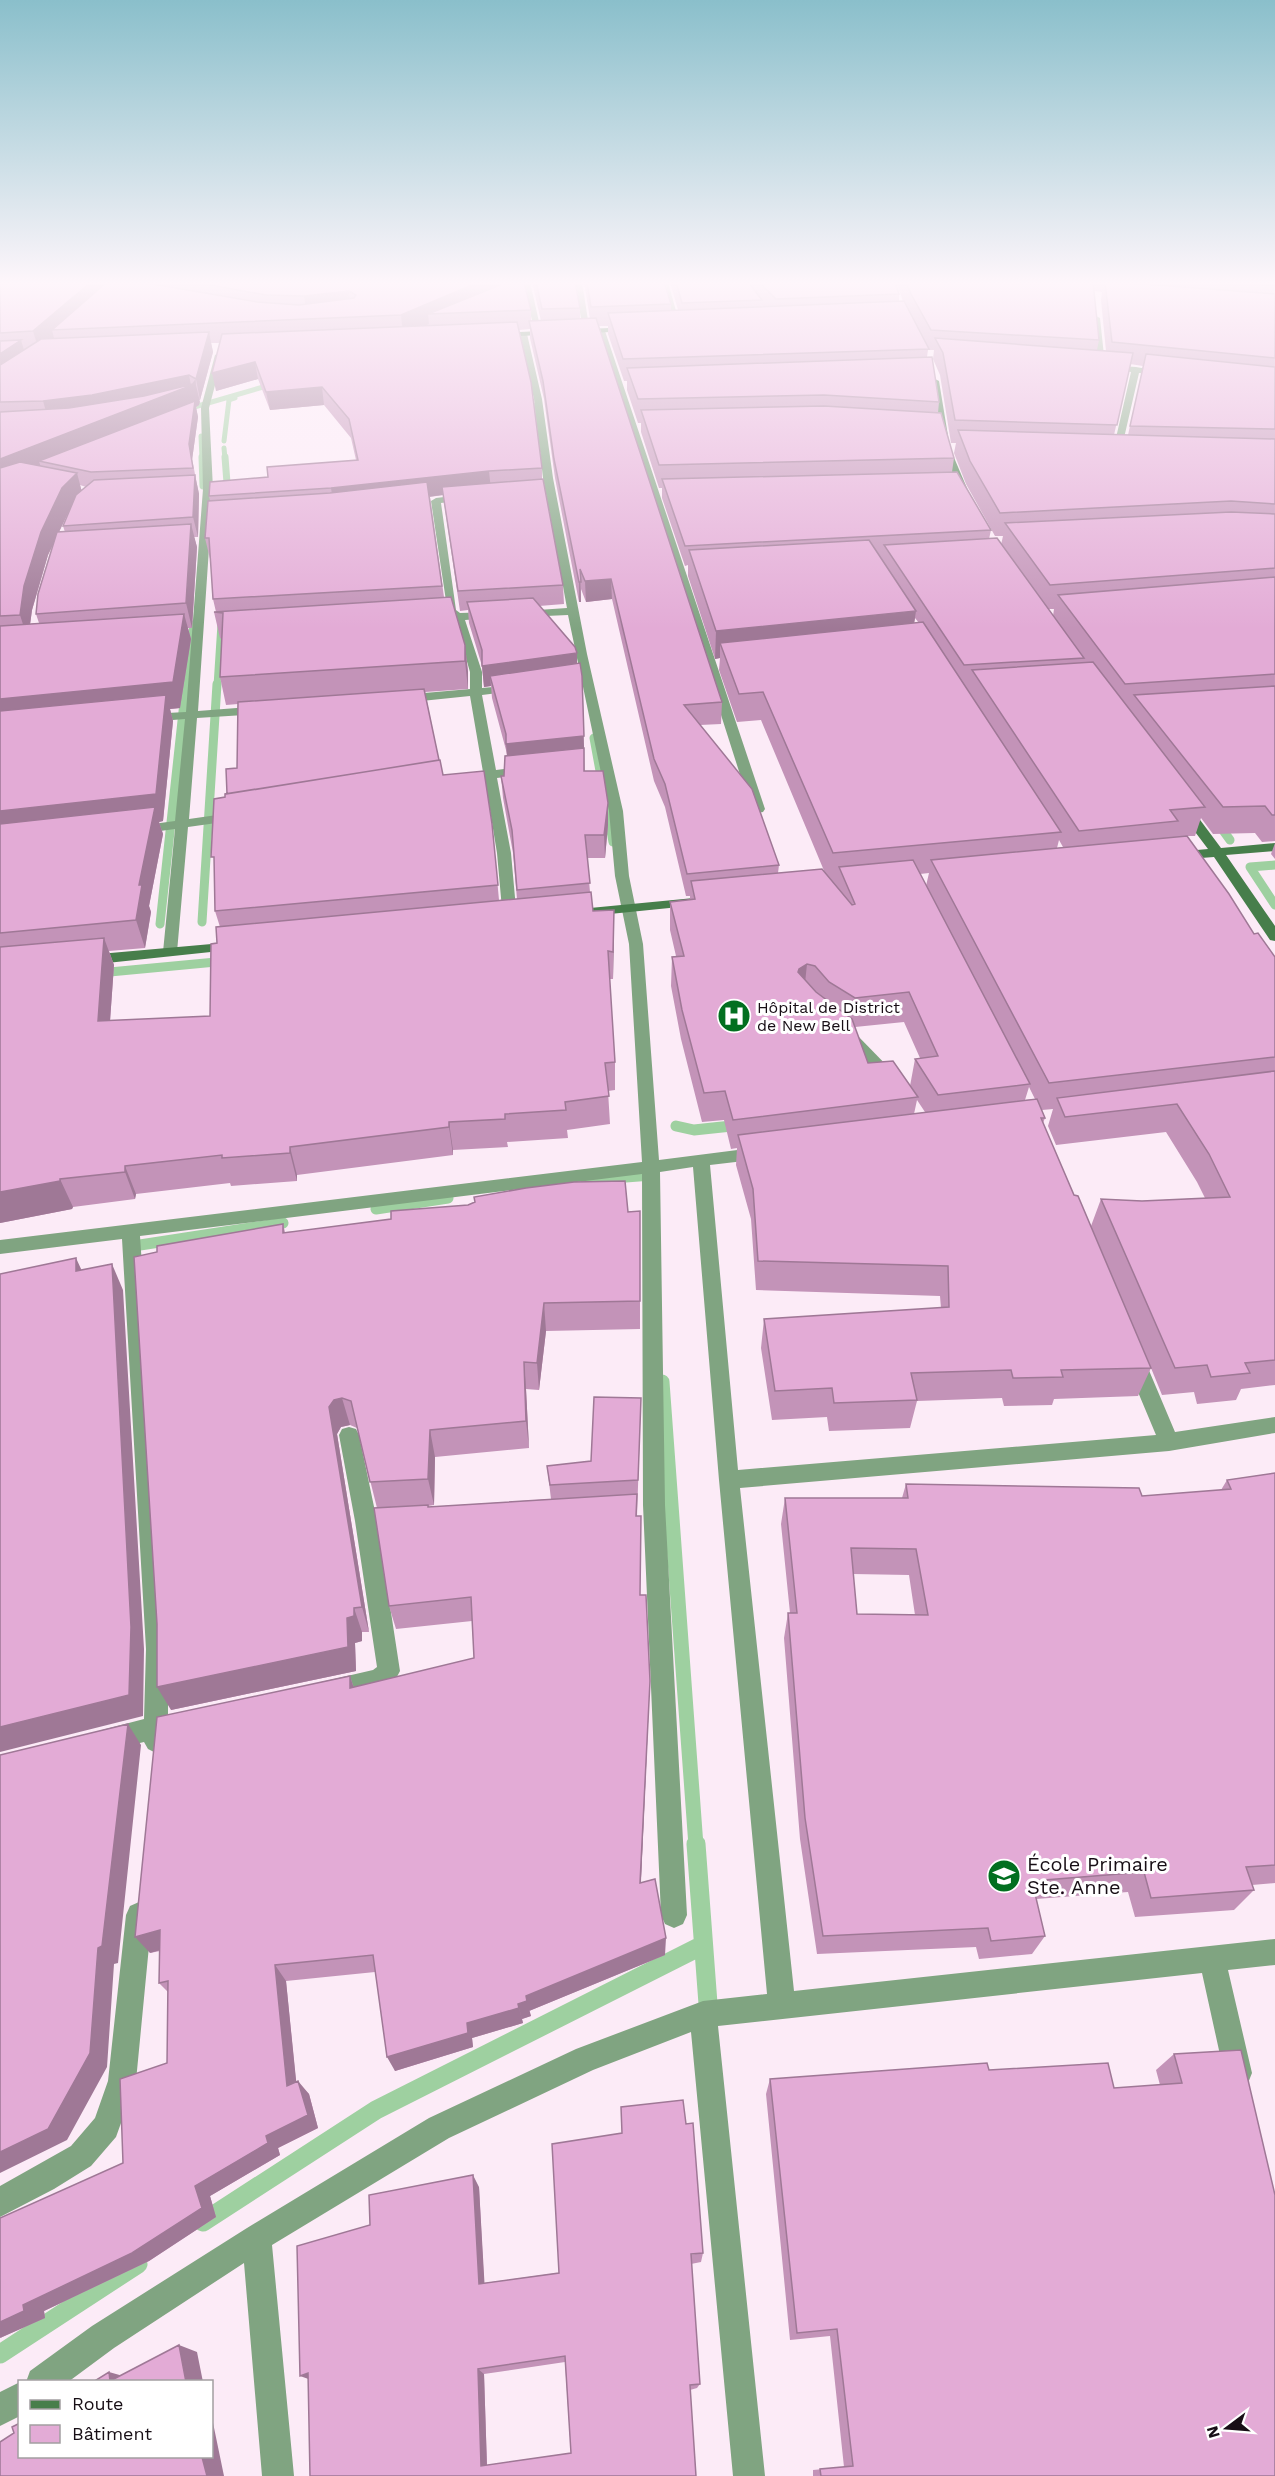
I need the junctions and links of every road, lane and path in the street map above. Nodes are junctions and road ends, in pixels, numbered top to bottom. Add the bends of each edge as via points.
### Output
1 (205, 398) edge
2 (538, 398) edge
3 (629, 398) edge
4 (933, 398) edge
5 (1129, 398) edge
6 (204, 402) junction
7 (195, 412) edge
8 (1106, 451) edge
9 (1117, 451) junction
10 (1128, 452) edge
11 (483, 495) edge
12 (970, 504) edge
13 (574, 611) junction
14 (459, 617) junction
15 (424, 619) edge
16 (532, 686) edge
17 (476, 694) junction
18 (394, 700) edge
19 (272, 709) edge
20 (190, 716) junction
21 (140, 719) edge
22 (536, 769) edge
23 (490, 774) junction
24 (443, 782) edge
25 (1176, 798) edge
26 (255, 813) edge
27 (761, 817) edge
28 (180, 825) junction
29 (126, 831) edge
30 (1275, 848) edge
31 (1218, 853) junction
32 (1159, 858) edge
33 (708, 901) edge
34 (630, 908) junction
35 (575, 914) edge
36 (510, 920) edge
37 (1275, 937) edge
38 (252, 945) edge
39 (170, 952) junction
40 (69, 962) edge
41 (835, 1026) edge
42 (903, 1096) edge
43 (772, 1152) edge
44 (701, 1160) junction
45 (651, 1166) junction
46 (131, 1231) junction
47 (0, 1247) edge
48 (1129, 1345) edge
49 (1275, 1425) edge
50 (349, 1435) edge
51 (1169, 1442) junction
52 (729, 1480) junction
53 (654, 1505) junction
54 (631, 1507) edge
55 (389, 1520) edge
56 (366, 1521) junction
57 (309, 1695) edge
58 (192, 1719) edge
59 (157, 1727) junction
60 (90, 1743) edge
61 (154, 1762) edge
62 (141, 1892) edge
63 (674, 1915) dead end
64 (1275, 1952) edge
65 (1212, 1959) junction
66 (782, 2006) junction
67 (704, 2014) junction
68 (1244, 2096) edge
69 (0, 2202) edge
70 (257, 2238) junction
71 (44, 2380) edge
72 (18, 2398) edge
73 (0, 2410) edge
74 (278, 2476) edge
75 (749, 2476) edge

1 - 6 street
2 - 13 street via 545,492
3 - 27 street via 687,571
4 - 12 street via 937,430 952,448 953,485
5 - 9 street
6 - 7 street
6 - 20 street via 202,489 211,520 199,542 199,633
8 - 9 street
9 - 10 street
11 - 14 street via 430,502 451,610
13 - 14 street
13 - 34 street via 582,679 599,762 616,811 622,876
14 - 15 street
14 - 17 street via 476,672
16 - 17 street
17 - 18 street
17 - 23 street
19 - 20 street
20 - 21 street
20 - 28 street
22 - 23 street
23 - 24 street
23 - 36 street via 504,853
25 - 31 street
26 - 28 street
28 - 29 street
28 - 39 street
30 - 31 street
31 - 32 street
31 - 37 street
33 - 34 street
34 - 35 street
34 - 45 street via 636,944
38 - 39 street
39 - 40 street
41 - 42 street
43 - 44 street
44 - 45 street
44 - 52 street
45 - 46 street
45 - 53 street
46 - 47 street
46 - 59 street via 157,1649
48 - 51 street
49 - 51 street
50 - 56 street
51 - 52 street
52 - 66 street
53 - 54 street
53 - 63 street
55 - 56 street
56 - 57 street via 389,1671 379,1680
58 - 59 street
59 - 60 street
59 - 61 street
62 - 69 street via 122,2081 106,2127 81,2156
64 - 65 street
65 - 66 street
65 - 68 street
66 - 67 street
67 - 70 street via 586,2059 439,2128
67 - 75 street
70 - 71 street
70 - 74 street
72 - 73 street

